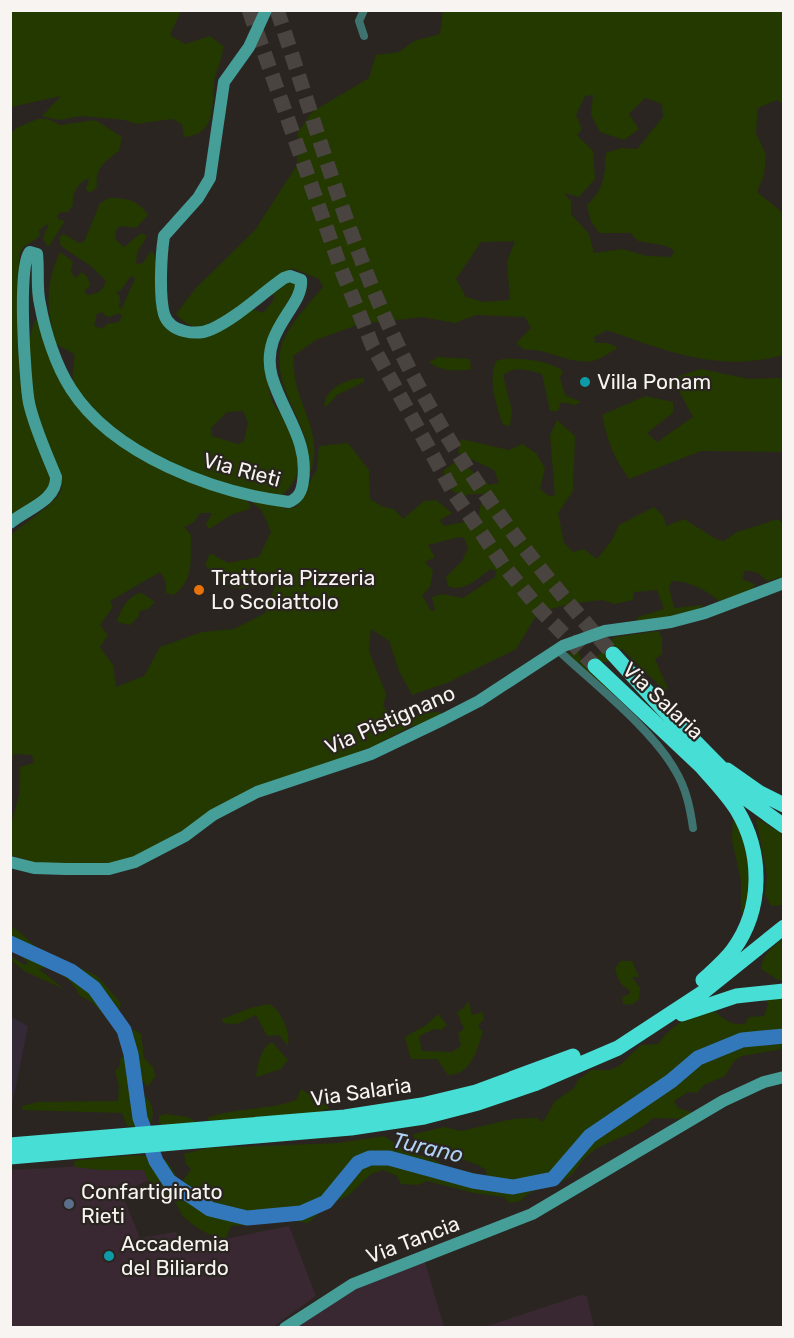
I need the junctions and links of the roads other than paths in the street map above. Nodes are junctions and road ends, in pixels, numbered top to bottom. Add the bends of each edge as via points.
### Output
1 (266, 10) edge
2 (364, 10) edge
3 (364, 36) dead end
4 (10, 523) edge
5 (783, 583) edge
6 (558, 650) junction
7 (613, 654) tunnel mouth
8 (595, 666) tunnel mouth
9 (707, 763) junction
10 (783, 804) edge
11 (783, 818) edge
12 (783, 826) edge
13 (693, 828) dead end
14 (10, 862) edge
15 (783, 919) edge
16 (783, 927) edge
17 (692, 990) junction
18 (783, 991) edge
19 (639, 1035) junction
20 (783, 1077) edge
21 (205, 1135) junction
22 (10, 1140) edge
23 (50, 1142) junction
24 (113, 1142) junction
25 (10, 1145) edge
26 (10, 1157) edge
27 (285, 1328) edge

1 - 4 street, Via Rieti via 249,46 224,82 210,178 198,198 164,236 163,303 172,325 197,333 214,328 284,278 297,276 301,280 300,293 278,327 270,348 271,375 304,453 302,491 289,502 239,492 173,470 123,442 84,405 65,378 40,305 37,254 30,252 22,276 24,364 35,426 57,485 47,499
2 - 3 street via 359,21
5 - 6 street, Via Pistignano via 705,613 605,631
6 - 13 street via 653,740 675,770 688,800
6 - 14 street, Via Pistignano via 444,719 371,754 257,792 135,862 109,869 66,870
7 - 9 highway, Via Salaria
8 - 9 highway, Via Salaria
9 - 10 highway
9 - 11 highway
9 - 12 highway
9 - 17 highway via 746,825 754,850 757,886 747,923 733,950
15 - 17 highway
16 - 19 highway via 702,993
17 - 21 highway, Via Salaria via 612,1040 476,1092 422,1105
18 - 19 highway via 717,1001
19 - 21 highway, Via Salaria via 534,1084 424,1116 351,1128
20 - 27 street, Via Tancia via 723,1101 560,1200 352,1284
21 - 24 highway, Via Salaria
22 - 23 highway
23 - 24 highway, Via Salaria
23 - 25 highway, Via Salaria
24 - 26 highway, Via Salaria

